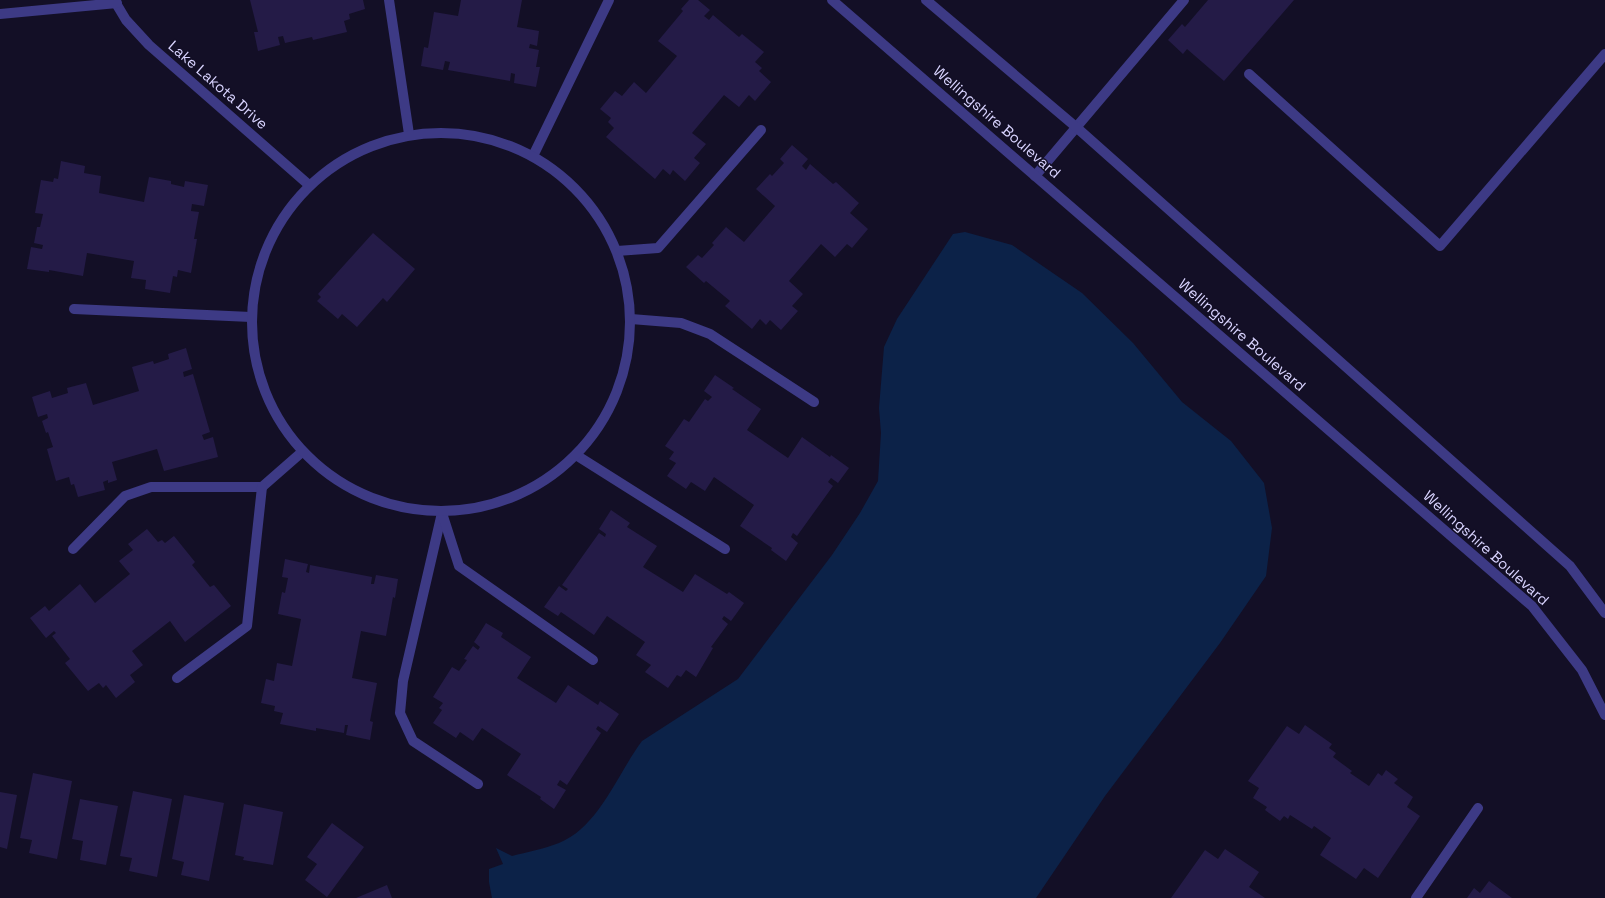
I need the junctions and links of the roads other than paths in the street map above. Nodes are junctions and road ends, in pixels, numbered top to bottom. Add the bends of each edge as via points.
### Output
1 (389, 0) edge
2 (609, 0) edge
3 (832, 0) edge
4 (926, 0) edge
5 (1184, 0) edge
6 (116, 2) edge
7 (0, 14) edge
8 (1605, 54) edge
9 (1248, 74) dead end
10 (1076, 127) junction
11 (761, 130) dead end
12 (409, 134) junction
13 (534, 156) junction
14 (1035, 176) junction
15 (309, 185) junction
16 (617, 251) junction
17 (74, 309) dead end
18 (251, 317) junction
19 (631, 319) junction
20 (814, 402) dead end
21 (302, 452) junction
22 (576, 455) junction
23 (262, 487) junction
24 (442, 513) junction
25 (73, 549) dead end
26 (725, 549) dead end
27 (1605, 613) edge
28 (594, 660) dead end
29 (177, 678) dead end
30 (1605, 715) edge
31 (478, 784) dead end
32 (1478, 808) dead end
33 (1416, 898) edge

1 - 12 street
2 - 13 street
3 - 14 street, Wellingshire Boulevard
4 - 10 street
5 - 10 street
6 - 7 street
6 - 15 street, Lake Lakota Drive via 126,20 149,45
8 - 9 street via 1440,246
10 - 14 street
10 - 27 street via 1570,566
11 - 16 street via 658,248
12 - 13 street via 452,132 494,139
12 - 15 street via 373,144 339,161
13 - 16 street via 568,181 592,208
14 - 30 street, Wellingshire Boulevard via 1532,606 1582,670
15 - 18 street via 278,223 258,268
16 - 19 street via 627,284
17 - 18 street
18 - 21 street via 256,366 273,412
19 - 20 street via 681,323 710,334
19 - 22 street via 625,369 612,402 606,415
21 - 23 street
21 - 24 street via 342,486 390,506
22 - 24 street via 537,486 491,506
22 - 26 street
23 - 25 street via 152,487 125,496
23 - 29 street via 247,626
24 - 28 street via 459,566
24 - 31 street via 403,680 400,713 413,741
32 - 33 street

